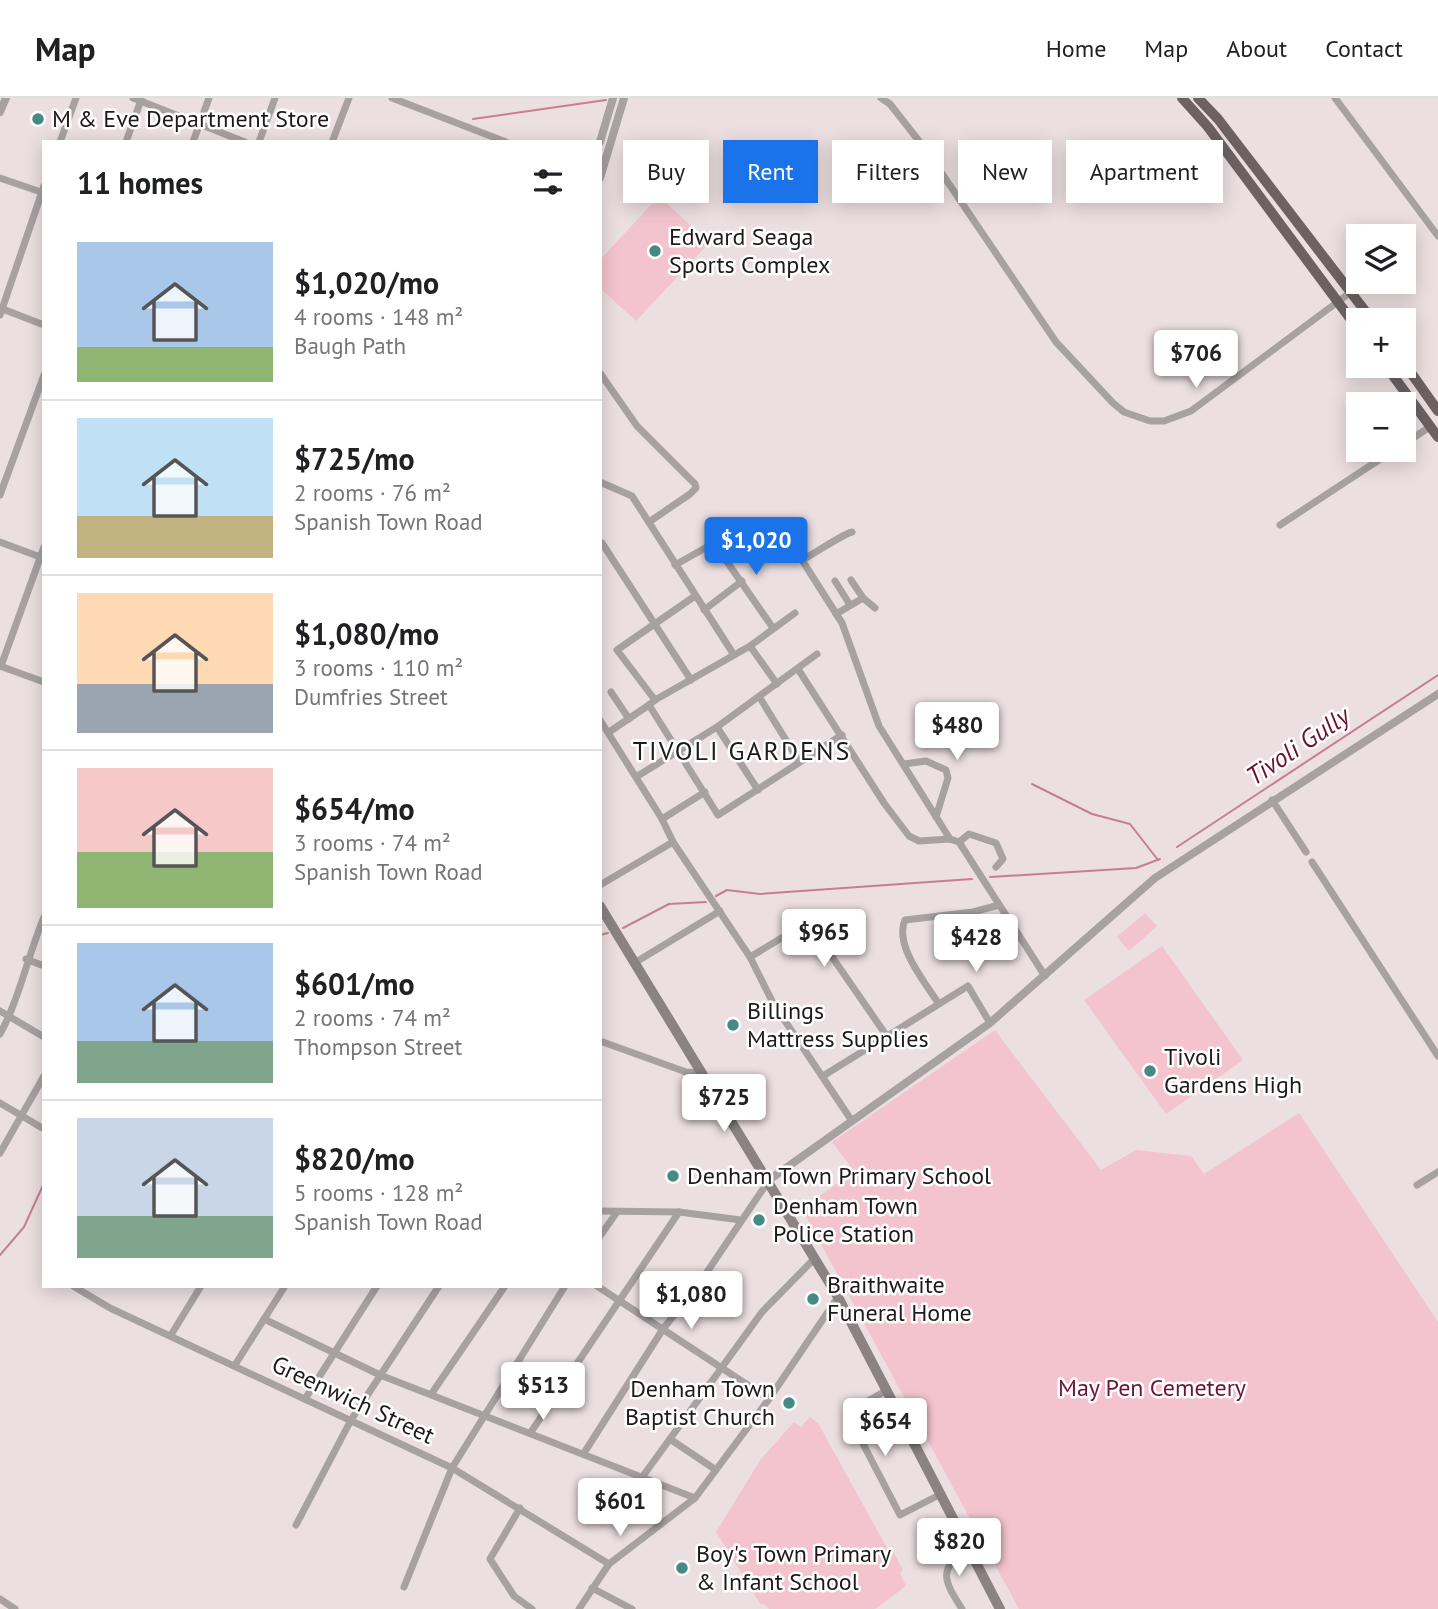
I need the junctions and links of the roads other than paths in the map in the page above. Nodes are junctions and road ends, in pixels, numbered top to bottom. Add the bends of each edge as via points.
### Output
1 (5, 98) edge
2 (76, 98) edge
3 (209, 98) edge
4 (275, 98) edge
5 (349, 98) edge
6 (392, 98) edge
7 (613, 98) edge
8 (624, 98) edge
9 (881, 98) edge
10 (1182, 98) edge
11 (1198, 98) edge
12 (1335, 98) edge
13 (139, 99) edge
14 (0, 112) edge
15 (199, 124) junction
16 (605, 128) junction
17 (615, 131) junction
18 (61, 140) edge
19 (127, 140) edge
20 (194, 140) edge
21 (240, 140) edge
22 (260, 140) edge
23 (333, 140) edge
24 (501, 140) edge
25 (601, 140) edge
26 (602, 172) edge
27 (0, 178) edge
28 (42, 190) edge
29 (42, 193) edge
30 (1438, 236) edge
31 (1346, 285) edge
32 (1348, 294) edge
33 (1338, 302) junction
34 (1, 311) edge
35 (1346, 313) edge
36 (42, 324) edge
37 (602, 376) edge
38 (1395, 378) edge
39 (1415, 378) edge
40 (42, 380) edge
41 (1438, 411) edge
42 (1431, 426) junction
43 (1416, 436) edge
44 (1438, 436) edge
45 (1376, 462) edge
46 (602, 483) edge
47 (0, 495) edge
48 (649, 522) junction
49 (1280, 525) dead end
50 (779, 532) dead end
51 (852, 532) dead end
52 (0, 542) edge
53 (602, 544) dead end
54 (42, 558) edge
55 (802, 560) junction
56 (675, 565) junction
57 (851, 579) dead end
58 (742, 581) junction
59 (835, 581) dead end
60 (695, 596) junction
61 (863, 598) junction
62 (850, 605) junction
63 (875, 608) dead end
64 (704, 610) junction
65 (796, 613) dead end
66 (836, 614) junction
67 (657, 624) junction
68 (773, 628) junction
69 (750, 646) junction
70 (817, 654) dead end
71 (734, 655) junction
72 (0, 666) edge
73 (798, 668) junction
74 (691, 680) junction
75 (42, 681) edge
76 (777, 684) junction
77 (611, 692) dead end
78 (1438, 694) edge
79 (760, 698) junction
80 (652, 703) junction
81 (629, 719) junction
82 (602, 723) edge
83 (717, 727) junction
84 (609, 732) junction
85 (842, 735) junction
86 (677, 751) junction
87 (799, 761) junction
88 (904, 764) junction
89 (636, 777) junction
90 (758, 790) junction
91 (705, 792) junction
92 (1272, 800) junction
93 (936, 817) junction
94 (662, 819) junction
95 (950, 838) junction
96 (673, 842) junction
97 (959, 842) junction
98 (1306, 852) dead end
99 (1312, 862) dead end
100 (996, 867) dead end
101 (602, 884) edge
102 (999, 905) junction
103 (602, 908) edge
104 (720, 911) junction
105 (42, 922) edge
106 (750, 957) junction
107 (26, 960) junction
108 (636, 962) junction
109 (42, 965) edge
110 (1045, 976) junction
111 (938, 1003) junction
112 (0, 1011) edge
113 (10, 1017) junction
114 (990, 1023) junction
115 (0, 1034) edge
116 (886, 1035) junction
117 (42, 1036) edge
118 (602, 1042) edge
119 (1438, 1056) edge
120 (703, 1073) junction
121 (823, 1076) junction
122 (42, 1080) edge
123 (0, 1103) edge
124 (22, 1116) junction
125 (852, 1121) junction
126 (42, 1128) edge
127 (0, 1153) edge
128 (1438, 1172) edge
129 (769, 1180) junction
130 (1417, 1185) dead end
131 (602, 1211) edge
132 (617, 1212) junction
133 (679, 1212) junction
134 (740, 1220) junction
135 (602, 1233) edge
136 (815, 1258) junction
137 (76, 1288) edge
138 (200, 1288) edge
139 (284, 1288) edge
140 (376, 1288) edge
141 (438, 1288) edge
142 (504, 1288) edge
143 (564, 1288) edge
144 (600, 1288) edge
145 (838, 1297) junction
146 (620, 1302) junction
147 (264, 1319) junction
148 (663, 1329) junction
149 (171, 1335) junction
150 (335, 1353) junction
151 (235, 1365) junction
152 (720, 1368) junction
153 (380, 1375) junction
154 (887, 1390) junction
155 (432, 1393) junction
156 (305, 1399) junction
157 (769, 1399) junction
158 (482, 1416) junction
159 (351, 1420) junction
160 (531, 1432) junction
161 (670, 1439) junction
162 (584, 1453) junction
163 (452, 1468) junction
164 (716, 1470) junction
165 (643, 1476) junction
166 (942, 1494) junction
167 (695, 1498) junction
168 (520, 1508) junction
169 (296, 1525) dead end
170 (968, 1546) junction
171 (609, 1564) junction
172 (404, 1587) dead end
173 (592, 1588) junction
174 (0, 1599) edge
175 (15, 1609) edge
176 (532, 1609) edge
177 (579, 1609) edge
178 (632, 1609) edge
179 (962, 1609) edge
180 (1000, 1609) edge

1 - 14 street
2 - 18 street
3 - 15 street
4 - 22 street
5 - 23 street
6 - 24 street
7 - 16 street
8 - 17 street
9 - 33 street via 926,150 1056,342 1124,412 1164,421 1191,411
10 - 33 highway
11 - 31 highway
12 - 30 street
13 - 15 street
13 - 19 street
15 - 20 street
15 - 21 street
16 - 17 street
16 - 25 street
17 - 26 street
27 - 28 street
29 - 34 street
32 - 33 street
33 - 35 highway
34 - 36 street
37 - 48 street via 652,443 695,484 690,494
38 - 42 highway
39 - 41 highway
40 - 47 street
42 - 43 street
42 - 44 highway
45 - 49 street
46 - 48 street via 632,496
48 - 56 street
50 - 55 street
51 - 55 street
52 - 54 street
53 - 67 street
54 - 72 street
55 - 66 street
56 - 58 street via 714,543
56 - 60 street
57 - 61 street
58 - 64 street
58 - 68 street
59 - 62 street
60 - 64 street
60 - 67 street
61 - 62 street
61 - 63 street
62 - 66 street
64 - 71 street
65 - 68 street
66 - 88 street via 850,639 880,726
67 - 74 street
67 - 80 street via 617,650
68 - 69 street
69 - 71 street
69 - 76 street
70 - 73 street
71 - 74 street
72 - 75 street
73 - 76 street
73 - 85 street
74 - 80 street
76 - 79 street
77 - 81 street
78 - 92 street
79 - 83 street
79 - 87 street
80 - 81 street
80 - 86 street
81 - 84 street
82 - 84 street
83 - 86 street
83 - 90 street
84 - 89 street
85 - 87 street
85 - 95 street via 912,839
86 - 89 street
86 - 91 street
87 - 90 street
88 - 93 street
88 - 93 street via 926,761 946,771
89 - 94 street
90 - 91 street via 718,815
91 - 94 street
92 - 98 street
92 - 110 street via 1155,878
93 - 95 street
94 - 96 street
95 - 97 street
96 - 101 street
96 - 104 street
97 - 100 street via 969,834 996,843 1003,859
97 - 102 street
99 - 119 street
102 - 110 street
102 - 111 street via 905,920 902,937
103 - 108 main road
104 - 106 street
104 - 108 street
105 - 107 street
106 - 116 street via 808,922
106 - 121 street via 773,1003
107 - 109 street
107 - 113 street
108 - 120 main road
110 - 114 street
111 - 114 street via 968,986
111 - 116 street
112 - 113 street
113 - 115 street
113 - 117 street
114 - 125 street
116 - 121 street
118 - 120 street via 686,1072
120 - 129 main road
121 - 125 street
122 - 124 street
123 - 124 street
124 - 126 street
124 - 127 street
125 - 129 street
128 - 130 street
129 - 134 street
129 - 136 main road
131 - 132 street
132 - 133 street
132 - 135 street
133 - 134 street
133 - 146 street
134 - 148 street
136 - 145 main road
136 - 152 street via 762,1312
137 - 149 street, Greenwich Street
138 - 149 street
139 - 147 street
140 - 150 street
141 - 153 street
142 - 155 street
143 - 158 street
144 - 146 street
145 - 154 main road
145 - 157 street
146 - 148 street
146 - 160 street
147 - 150 street, Greenwich Street
147 - 151 street
148 - 152 street
148 - 162 street
149 - 151 street, Greenwich Street
150 - 153 street, Greenwich Street
150 - 156 street
151 - 156 street, Greenwich Street
152 - 157 street
152 - 161 street
153 - 155 street, Greenwich Street
153 - 159 street
154 - 166 main road
154 - 166 street via 847,1413 856,1434 900,1515
155 - 158 street, Greenwich Street
156 - 159 street, Greenwich Street
157 - 164 street
158 - 160 street, Greenwich Street
158 - 163 street
159 - 163 street, Greenwich Street
159 - 169 street
160 - 162 street, Greenwich Street
161 - 164 street
161 - 165 street
162 - 165 street, Greenwich Street
163 - 168 street, Greenwich Street
163 - 172 street
164 - 167 street
165 - 167 street, Greenwich Street
166 - 170 main road
167 - 171 street
168 - 171 street, Greenwich Street
168 - 176 street via 490,1559 514,1596
170 - 179 street via 945,1576
170 - 180 main road
171 - 173 street
173 - 177 street
173 - 178 street
174 - 175 street

